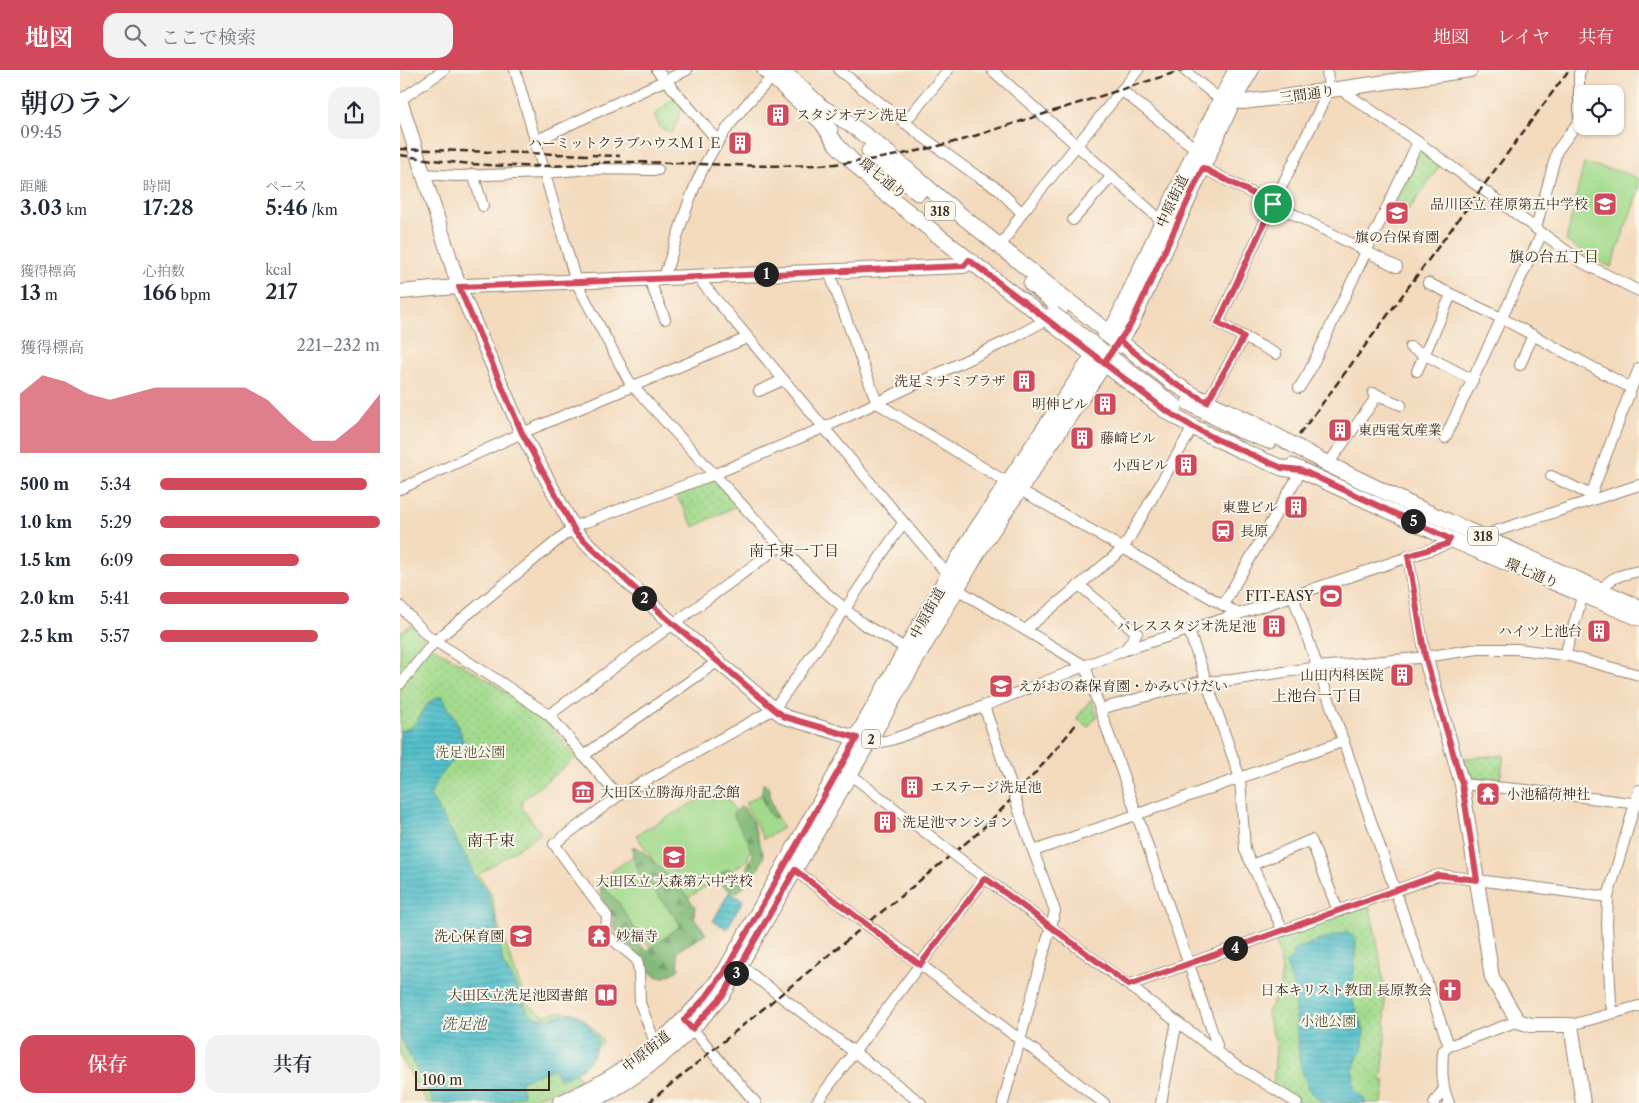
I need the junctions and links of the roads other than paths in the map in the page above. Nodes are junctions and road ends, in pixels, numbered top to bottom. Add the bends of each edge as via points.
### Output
1 (444, 70) edge
2 (514, 70) edge
3 (657, 70) edge
4 (687, 70) edge
5 (840, 70) edge
6 (948, 70) edge
7 (992, 70) edge
8 (1138, 70) edge
9 (1184, 70) edge
10 (1236, 70) edge
11 (1251, 70) edge
12 (1327, 70) edge
13 (1467, 70) edge
14 (1581, 70) edge
15 (773, 72) edge
16 (1413, 74) edge
17 (665, 80) junction
18 (1121, 90) junction
19 (1335, 90) junction
20 (400, 100) edge
21 (1227, 100) junction
22 (823, 108) junction
23 (904, 122) junction
24 (823, 124) junction
25 (535, 141) junction
26 (718, 141) junction
27 (1418, 142) junction
28 (1076, 145) junction
29 (1196, 149) junction
30 (1203, 168) junction
31 (658, 170) dead end
32 (544, 173) junction
33 (423, 174) junction
34 (473, 174) junction
35 (1112, 176) junction
36 (1273, 204) junction
37 (483, 206) dead end
38 (1022, 213) junction
39 (1074, 220) dead end
40 (1163, 222) junction
41 (1539, 230) junction
42 (1000, 246) junction
43 (1366, 252) junction
44 (969, 260) junction
45 (1397, 267) dead end
46 (829, 272) junction
47 (703, 277) junction
48 (650, 279) junction
49 (665, 279) junction
50 (576, 282) junction
51 (1428, 283) dead end
52 (459, 287) junction
53 (1639, 291) edge
54 (400, 292) edge
55 (1451, 295) junction
56 (1054, 314) junction
57 (1501, 318) junction
58 (665, 319) dead end
59 (1533, 335) junction
60 (1114, 336) junction
61 (1244, 337) junction
62 (747, 338) junction
63 (1410, 347) dead end
64 (1276, 354) dead end
65 (1424, 354) junction
66 (1099, 359) junction
67 (1520, 365) dead end
68 (1639, 368) edge
69 (1417, 371) dead end
70 (783, 380) junction
71 (1473, 380) junction
72 (633, 386) junction
73 (1299, 388) dead end
74 (1631, 388) junction
75 (759, 391) dead end
76 (1178, 402) junction
77 (1207, 402) junction
78 (877, 403) junction
79 (1401, 405) dead end
80 (1193, 427) junction
81 (823, 428) junction
82 (522, 433) junction
83 (1446, 438) dead end
84 (1328, 464) junction
85 (1301, 470) junction
86 (715, 474) junction
87 (1551, 476) dead end
88 (1639, 485) edge
89 (1014, 486) junction
90 (400, 488) edge
91 (1592, 498) junction
92 (903, 523) junction
93 (574, 529) junction
94 (1450, 539) junction
95 (1490, 539) junction
96 (780, 546) junction
97 (1123, 549) junction
98 (1408, 556) junction
99 (1639, 572) edge
100 (948, 575) junction
101 (1079, 585) junction
102 (956, 589) junction
103 (1602, 590) junction
104 (1583, 594) junction
105 (1293, 596) junction
106 (1223, 605) junction
107 (400, 606) edge
108 (1639, 608) edge
109 (845, 609) junction
110 (1239, 614) junction
111 (1639, 618) edge
112 (674, 624) junction
113 (1024, 630) junction
114 (1189, 631) junction
115 (435, 641) junction
116 (907, 649) junction
117 (1124, 650) junction
118 (1565, 654) junction
119 (1425, 656) junction
120 (717, 662) junction
121 (1085, 666) junction
122 (1318, 667) junction
123 (1639, 675) edge
124 (1207, 681) junction
125 (400, 684) edge
126 (984, 706) junction
127 (774, 709) junction
128 (1100, 709) junction
129 (549, 716) junction
130 (863, 740) junction
131 (1344, 740) junction
132 (848, 754) junction
133 (583, 756) junction
134 (850, 774) junction
135 (1240, 778) junction
136 (1462, 784) junction
137 (1639, 790) edge
138 (618, 796) junction
139 (1637, 804) edge
140 (1138, 814) junction
141 (1034, 851) junction
142 (1252, 865) junction
143 (795, 870) junction
144 (985, 878) junction
145 (1477, 880) junction
146 (1396, 891) junction
147 (1608, 896) junction
148 (1338, 911) junction
149 (1052, 927) junction
150 (1283, 931) junction
151 (1189, 964) junction
152 (920, 965) junction
153 (740, 966) junction
154 (1129, 985) junction
155 (1639, 1006) edge
156 (1613, 1013) junction
157 (1518, 1021) junction
158 (1177, 1022) junction
159 (688, 1024) junction
160 (1571, 1025) junction
161 (1020, 1040) junction
162 (656, 1044) junction
163 (1449, 1046) junction
164 (1216, 1051) junction
165 (854, 1052) junction
166 (1443, 1090) junction
167 (586, 1100) edge
168 (560, 1103) edge
169 (756, 1103) edge
170 (816, 1103) edge
171 (921, 1103) edge
172 (1003, 1103) edge
173 (1104, 1103) edge
174 (1161, 1103) edge
175 (1297, 1103) edge
176 (1434, 1103) edge
177 (1449, 1103) edge
178 (1583, 1103) edge

1 - 20 street
2 - 25 street
3 - 17 street
4 - 17 street
5 - 23 street
6 - 23 street
7 - 28 street
8 - 18 street
9 - 21 street via 1213,94
10 - 21 main road, 中原街道 / 2
11 - 21 main road, 中原街道 / 2
12 - 19 street
13 - 16 street, 三間通り
14 - 41 street via 1579,121 1557,151
15 - 22 main road, 環七通り / 318
15 - 24 main road, 環七通り / 318
15 - 26 street
16 - 19 street, 三間通り
17 - 25 street
17 - 26 street
18 - 28 street
18 - 29 street
19 - 21 street, 三間通り via 1243,102
19 - 27 street
19 - 36 street
20 - 33 street
21 - 29 main road, 中原街道 / 2
21 - 30 main road, 中原街道 / 2
22 - 42 main road via 871,140
22 - 56 main road, 環七通り / 318
23 - 38 street via 997,188
24 - 44 main road via 836,144 877,186
24 - 56 main road, 環七通り / 318 via 863,162
25 - 32 street
26 - 49 street via 699,177
27 - 41 street
27 - 43 street
28 - 35 street
28 - 38 street
29 - 40 main road, 中原街道 / 2
30 - 36 street
30 - 60 main road, 中原街道 / 2 via 1131,324
31 - 32 street via 589,169
32 - 34 street
32 - 50 street
33 - 34 street
33 - 52 street
34 - 37 street
35 - 39 street
35 - 40 street
36 - 43 street
36 - 61 street via 1218,323
38 - 42 street
40 - 60 main road, 中原街道 / 2 via 1121,312
41 - 53 street via 1584,263
41 - 57 street
42 - 60 main road
43 - 45 street
43 - 73 street
44 - 46 street via 964,266
44 - 56 main road
46 - 47 street
46 - 78 street
47 - 49 street
47 - 62 street via 703,284
48 - 49 street
48 - 50 street
48 - 58 street
50 - 52 street
50 - 72 street
51 - 55 street
52 - 54 street
52 - 82 street
55 - 57 street
55 - 65 street
56 - 66 main road
56 - 76 main road, 環七通り / 318, bridge
56 - 78 street via 1009,340
57 - 59 street
57 - 71 street
59 - 67 street
59 - 74 street
60 - 66 main road, 中原街道 / 2
60 - 77 main road via 1172,382
61 - 64 street
61 - 77 street
62 - 70 street
62 - 72 street
63 - 65 street
65 - 69 street
65 - 71 street
66 - 80 main road via 1165,410
66 - 89 main road, 中原街道 / 2
68 - 74 street
70 - 75 street
70 - 81 street
71 - 83 street
72 - 82 street
72 - 86 street
74 - 91 street
76 - 84 main road, 環七通り / 318
76 - 85 main road, 環七通り / 318 via 1207,425
77 - 84 main road
78 - 81 street
78 - 89 street
79 - 84 street via 1375,394
80 - 85 main road via 1282,468
80 - 97 street
81 - 86 street
81 - 92 street
82 - 90 street
82 - 93 street
84 - 95 main road, 環七通り / 318
85 - 94 main road, 環七通り / 318
85 - 106 street
86 - 93 street
86 - 96 street
87 - 91 street
88 - 91 street
89 - 97 street
89 - 100 main road, 中原街道 / 2
89 - 102 main road, 中原街道 / 2
91 - 95 street via 1494,532
92 - 100 street
92 - 109 street
93 - 112 street
93 - 115 street
94 - 98 street via 1447,544
94 - 104 main road, 環七通り / 318
95 - 103 main road, 環七通り / 318
96 - 109 street
96 - 112 street
97 - 101 street
97 - 106 street
98 - 105 street
98 - 119 street
99 - 103 street via 1614,578
100 - 116 main road, 中原街道 / 2
101 - 113 street
101 - 117 street via 1137,633
102 - 113 street
102 - 130 main road, 中原街道 / 2
103 - 108 main road, 環七通り / 318
104 - 111 main road, 環七通り / 318
104 - 118 street
105 - 110 street
105 - 122 street
106 - 110 street
107 - 115 street
109 - 116 street via 863,624
109 - 127 street
110 - 114 street
112 - 120 street
112 - 129 street
113 - 121 street
114 - 117 street
114 - 124 street
115 - 125 street
115 - 129 street
116 - 130 main road, 中原街道 / 2
117 - 121 street
118 - 119 street via 1478,650
118 - 123 street
119 - 122 street
119 - 136 street
120 - 127 street
120 - 133 street
121 - 126 street
121 - 128 street
122 - 124 street
122 - 131 street
124 - 128 street
124 - 135 street
126 - 130 street via 887,742
126 - 141 street, bridge
127 - 130 street via 785,717
127 - 138 street
128 - 140 street
129 - 133 street
130 - 132 main road, 中原街道 / 2
130 - 134 main road, 中原街道 / 2
131 - 135 street
131 - 146 street
132 - 134 street via 846,761
132 - 159 main road, 中原街道 / 2 via 725,971
133 - 138 street
134 - 143 main road, 中原街道 / 2
134 - 144 street, bridge
135 - 140 street
135 - 142 street via 1245,850
136 - 139 street
136 - 145 street
137 - 139 street
138 - 162 street via 554,844 607,916 607,935 637,960 640,1003
139 - 147 street
140 - 141 street
140 - 151 street
141 - 149 street via 1055,910
142 - 148 street via 1311,840
142 - 150 street
143 - 152 street, bridge
143 - 153 main road, 中原街道 / 2
144 - 149 street
144 - 152 street
145 - 146 street via 1438,875
145 - 147 street
145 - 157 street via 1492,978
146 - 148 street
146 - 163 street
147 - 156 street
148 - 150 street
149 - 154 street
149 - 161 street
150 - 151 street
151 - 154 street
151 - 164 street via 1217,1045
152 - 161 street
152 - 165 street
153 - 159 main road, 中原街道 / 2 via 724,994
153 - 165 street
154 - 158 street
155 - 156 street
156 - 160 street
157 - 160 street via 1531,1025
157 - 163 street
158 - 164 street
158 - 174 street
159 - 162 main road, 中原街道 / 2
159 - 167 main road, 中原街道 / 2 via 666,1052 607,1094
159 - 169 street
160 - 178 street
161 - 172 street
161 - 173 street
162 - 167 main road, 中原街道 / 2
163 - 166 street via 1443,1051
164 - 175 street
165 - 170 street
165 - 171 street
166 - 176 street
166 - 177 street
167 - 168 main road, 中原街道 / 2

